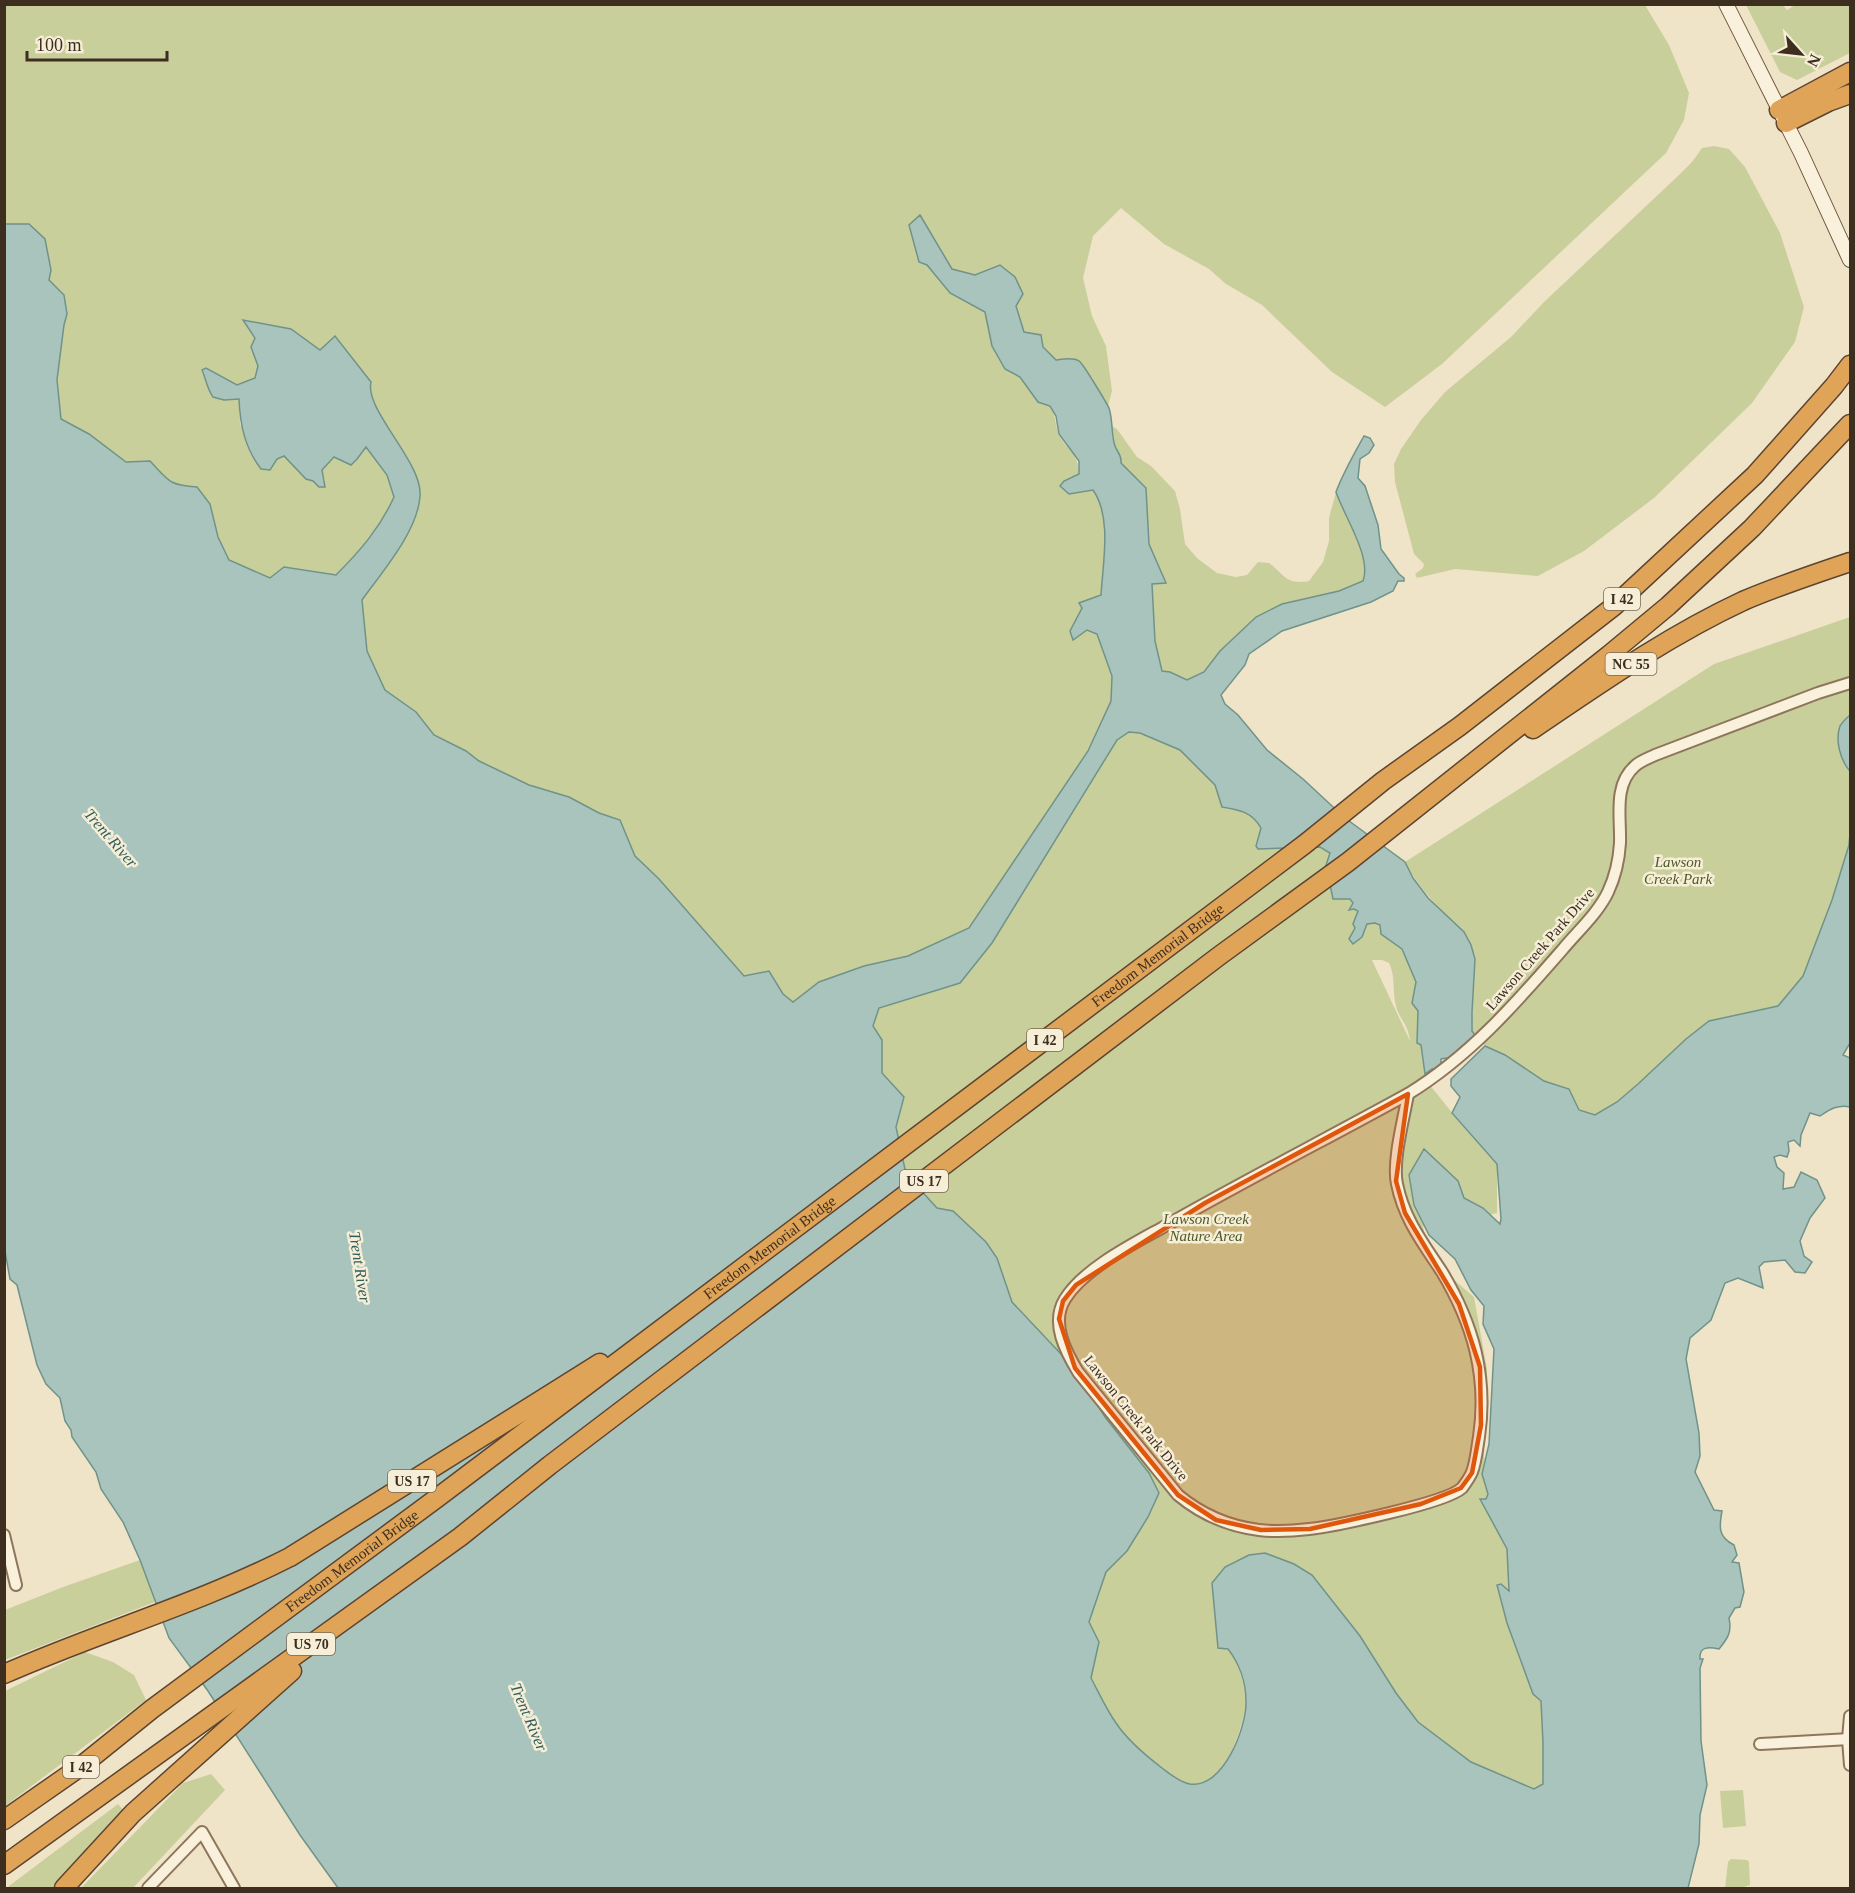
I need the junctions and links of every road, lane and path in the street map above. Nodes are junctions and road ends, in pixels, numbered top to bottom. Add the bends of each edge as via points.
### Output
1 (1726, 4) edge
2 (1851, 72) edge
3 (1851, 94) edge
4 (1782, 117) junction
5 (1851, 260) edge
6 (1851, 364) edge
7 (1851, 423) edge
8 (1851, 562) edge
9 (1851, 683) edge
10 (1429, 798) junction
11 (1408, 1094) junction
12 (705, 1296) junction
13 (4, 1535) edge
14 (445, 1547) junction
15 (16, 1585) dead end
16 (4, 1674) edge
17 (1851, 1716) edge
18 (1850, 1739) edge
19 (1760, 1744) dead end
20 (1851, 1765) edge
21 (4, 1820) edge
22 (4, 1865) edge
23 (64, 1888) edge
24 (148, 1888) edge
25 (234, 1888) edge

1 - 4 main road
2 - 4 highway
3 - 4 highway
4 - 5 main road
6 - 12 highway, Freedom Memorial Bridge / I 42 via 1755,475 1613,608
7 - 10 highway, US 17 via 1752,528 1668,606
8 - 10 highway, NC 55 via 1765,592 1700,623 1633,662
9 - 11 street, Lawson Creek Park Drive via 1655,755 1635,766 1623,782 1619,801 1620,844 1608,893 1485,1035 1438,1076
10 - 14 highway, US 17
11 - 11 street, Lawson Creek Park Drive via 1121,1252 1083,1279 1063,1301 1059,1319 1061,1338 1073,1364 1178,1495 1216,1520 1261,1530 1310,1529 1445,1497 1461,1488 1472,1473 1481,1425 1480,1367 1458,1304 1405,1213 1396,1181
12 - 16 highway, US 17 via 291,1557 207,1596
12 - 21 highway, Freedom Memorial Bridge / I 42 via 80,1767
13 - 15 street
14 - 22 highway, US 70
14 - 23 highway, US 17 via 192,1759 133,1813
17 - 18 street
18 - 19 street
18 - 20 street
24 - 25 street via 202,1832

